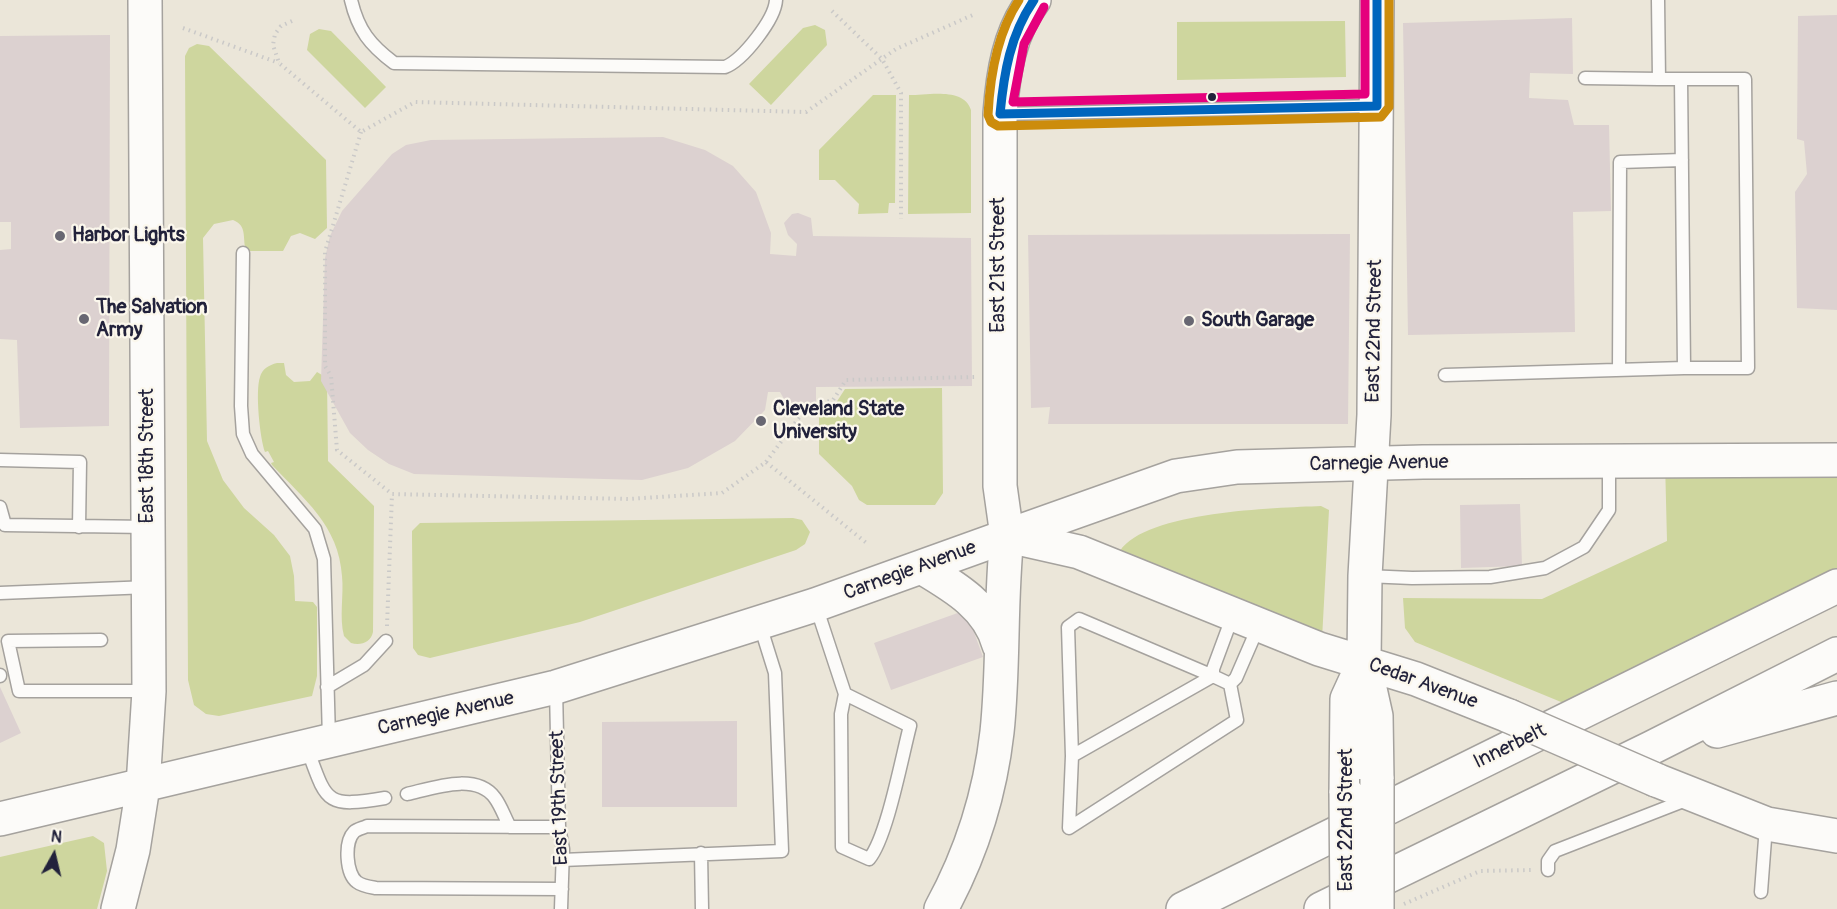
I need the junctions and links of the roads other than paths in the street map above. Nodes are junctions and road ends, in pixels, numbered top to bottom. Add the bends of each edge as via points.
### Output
1 (145, 0) edge
2 (351, 0) edge
3 (776, 0) edge
4 (1035, 0) edge
5 (1377, 0) edge
6 (1658, 0) edge
7 (1586, 78) dead end
8 (1681, 79) junction
9 (1659, 80) junction
10 (1377, 106) junction
11 (1000, 114) junction
12 (1682, 160) junction
13 (243, 254) dead end
14 (1684, 368) junction
15 (1619, 370) junction
16 (1445, 375) dead end
17 (0, 460) edge
18 (1837, 460) edge
19 (1609, 461) junction
20 (1372, 464) junction
21 (0, 507) edge
22 (79, 527) junction
23 (149, 527) junction
24 (1006, 536) junction
25 (923, 567) junction
26 (1365, 576) junction
27 (1837, 586) edge
28 (149, 587) junction
29 (0, 593) edge
30 (815, 605) junction
31 (1247, 619) junction
32 (759, 623) junction
33 (101, 640) dead end
34 (4, 641) edge
35 (386, 641) road end
36 (1000, 650) junction
37 (1837, 654) edge
38 (1364, 662) junction
39 (1213, 676) junction
40 (1230, 684) junction
41 (327, 687) junction
42 (556, 687) junction
43 (149, 691) junction
44 (845, 694) junction
45 (1837, 698) edge
46 (318, 745) junction
47 (1651, 748) junction
48 (1072, 756) junction
49 (143, 786) junction
50 (407, 794) dead end
51 (1693, 797) junction
52 (385, 798) dead end
53 (0, 819) edge
54 (1767, 824) junction
55 (510, 827) junction
56 (558, 827) junction
57 (1837, 836) edge
58 (701, 853) junction
59 (562, 860) junction
60 (1548, 870) road end
61 (562, 889) junction
62 (1761, 892) dead end
63 (1390, 907) edge
64 (118, 909) edge
65 (561, 909) edge
66 (702, 909) edge
67 (941, 909) edge
68 (1183, 909) edge
69 (1321, 909) edge
70 (1347, 909) edge

1 - 23 main road, East 18th Street
2 - 3 lane via 354,15 370,45 394,63 725,67 736,62 776,11
4 - 11 main road, East 21st Street via 1026,11 1005,65
5 - 10 main road, East 22nd Street
6 - 9 lane
7 - 9 lane
8 - 9 lane
8 - 12 lane
8 - 14 lane via 1745,79 1748,368
10 - 11 lane
10 - 20 main road, East 22nd Street
11 - 24 main road, East 21st Street via 1000,486
12 - 14 lane
12 - 15 lane via 1620,162
13 - 41 lane via 243,434 252,454 315,529 324,559
14 - 15 lane
15 - 16 lane
17 - 22 lane via 80,462
18 - 19 main road, Carnegie Avenue
19 - 20 main road, Carnegie Avenue
19 - 26 lane via 1609,510 1584,547 1545,568 1490,577
20 - 24 main road, Carnegie Avenue via 1208,470 1142,486
20 - 26 main road, East 22nd Street
21 - 22 lane via 5,525
22 - 23 lane
23 - 28 main road, East 18th Street
24 - 25 main road, Carnegie Avenue
24 - 31 main road, Cedar Avenue via 1079,552
24 - 36 main road, East 21st Street
25 - 30 main road, Carnegie Avenue
25 - 36 main road via 970,599 988,621
26 - 38 main road, East 22nd Street
27 - 68 main road, Innerbelt
28 - 29 lane
28 - 43 main road, East 18th Street
30 - 32 main road, Carnegie Avenue
30 - 44 lane
31 - 38 main road, Cedar Avenue via 1319,649
31 - 39 lane
31 - 40 lane via 1236,678
32 - 42 main road, Carnegie Avenue
32 - 58 lane via 774,673 782,851
33 - 34 lane
34 - 43 lane via 19,691
35 - 41 lane via 364,665
36 - 67 main road, East 21st Street via 997,732 984,802 959,874
37 - 47 main road
38 - 51 main road, Cedar Avenue, bridge via 1509,716
38 - 63 main road, East 22nd Street, bridge via 1376,716 1377,779
38 - 70 main road, East 22nd Street, bridge via 1347,699
39 - 40 lane
39 - 48 lane
39 - 48 lane via 1079,619 1068,627
40 - 48 lane via 1238,720 1069,828
41 - 46 lane
42 - 46 main road, Carnegie Avenue
42 - 56 lane, East 19th Street
43 - 49 main road, East 18th Street
44 - 44 lane via 841,714 842,847 869,859 889,807 910,726
45 - 47 main road
46 - 49 main road, Carnegie Avenue
46 - 52 lane via 324,793 332,801 344,804
47 - 69 main road
49 - 53 main road, Carnegie Avenue
49 - 64 main road, East 18th Street
50 - 55 lane via 445,786 479,785 495,797
51 - 54 main road, Cedar Avenue
51 - 60 lane via 1555,851 1548,861
54 - 57 main road, Cedar Avenue
54 - 62 lane
55 - 56 lane
55 - 61 lane via 367,826 352,835 348,860 351,877 376,888
56 - 59 lane, East 19th Street
58 - 59 lane
58 - 66 lane
59 - 61 lane, East 19th Street
61 - 65 lane, East 19th Street

